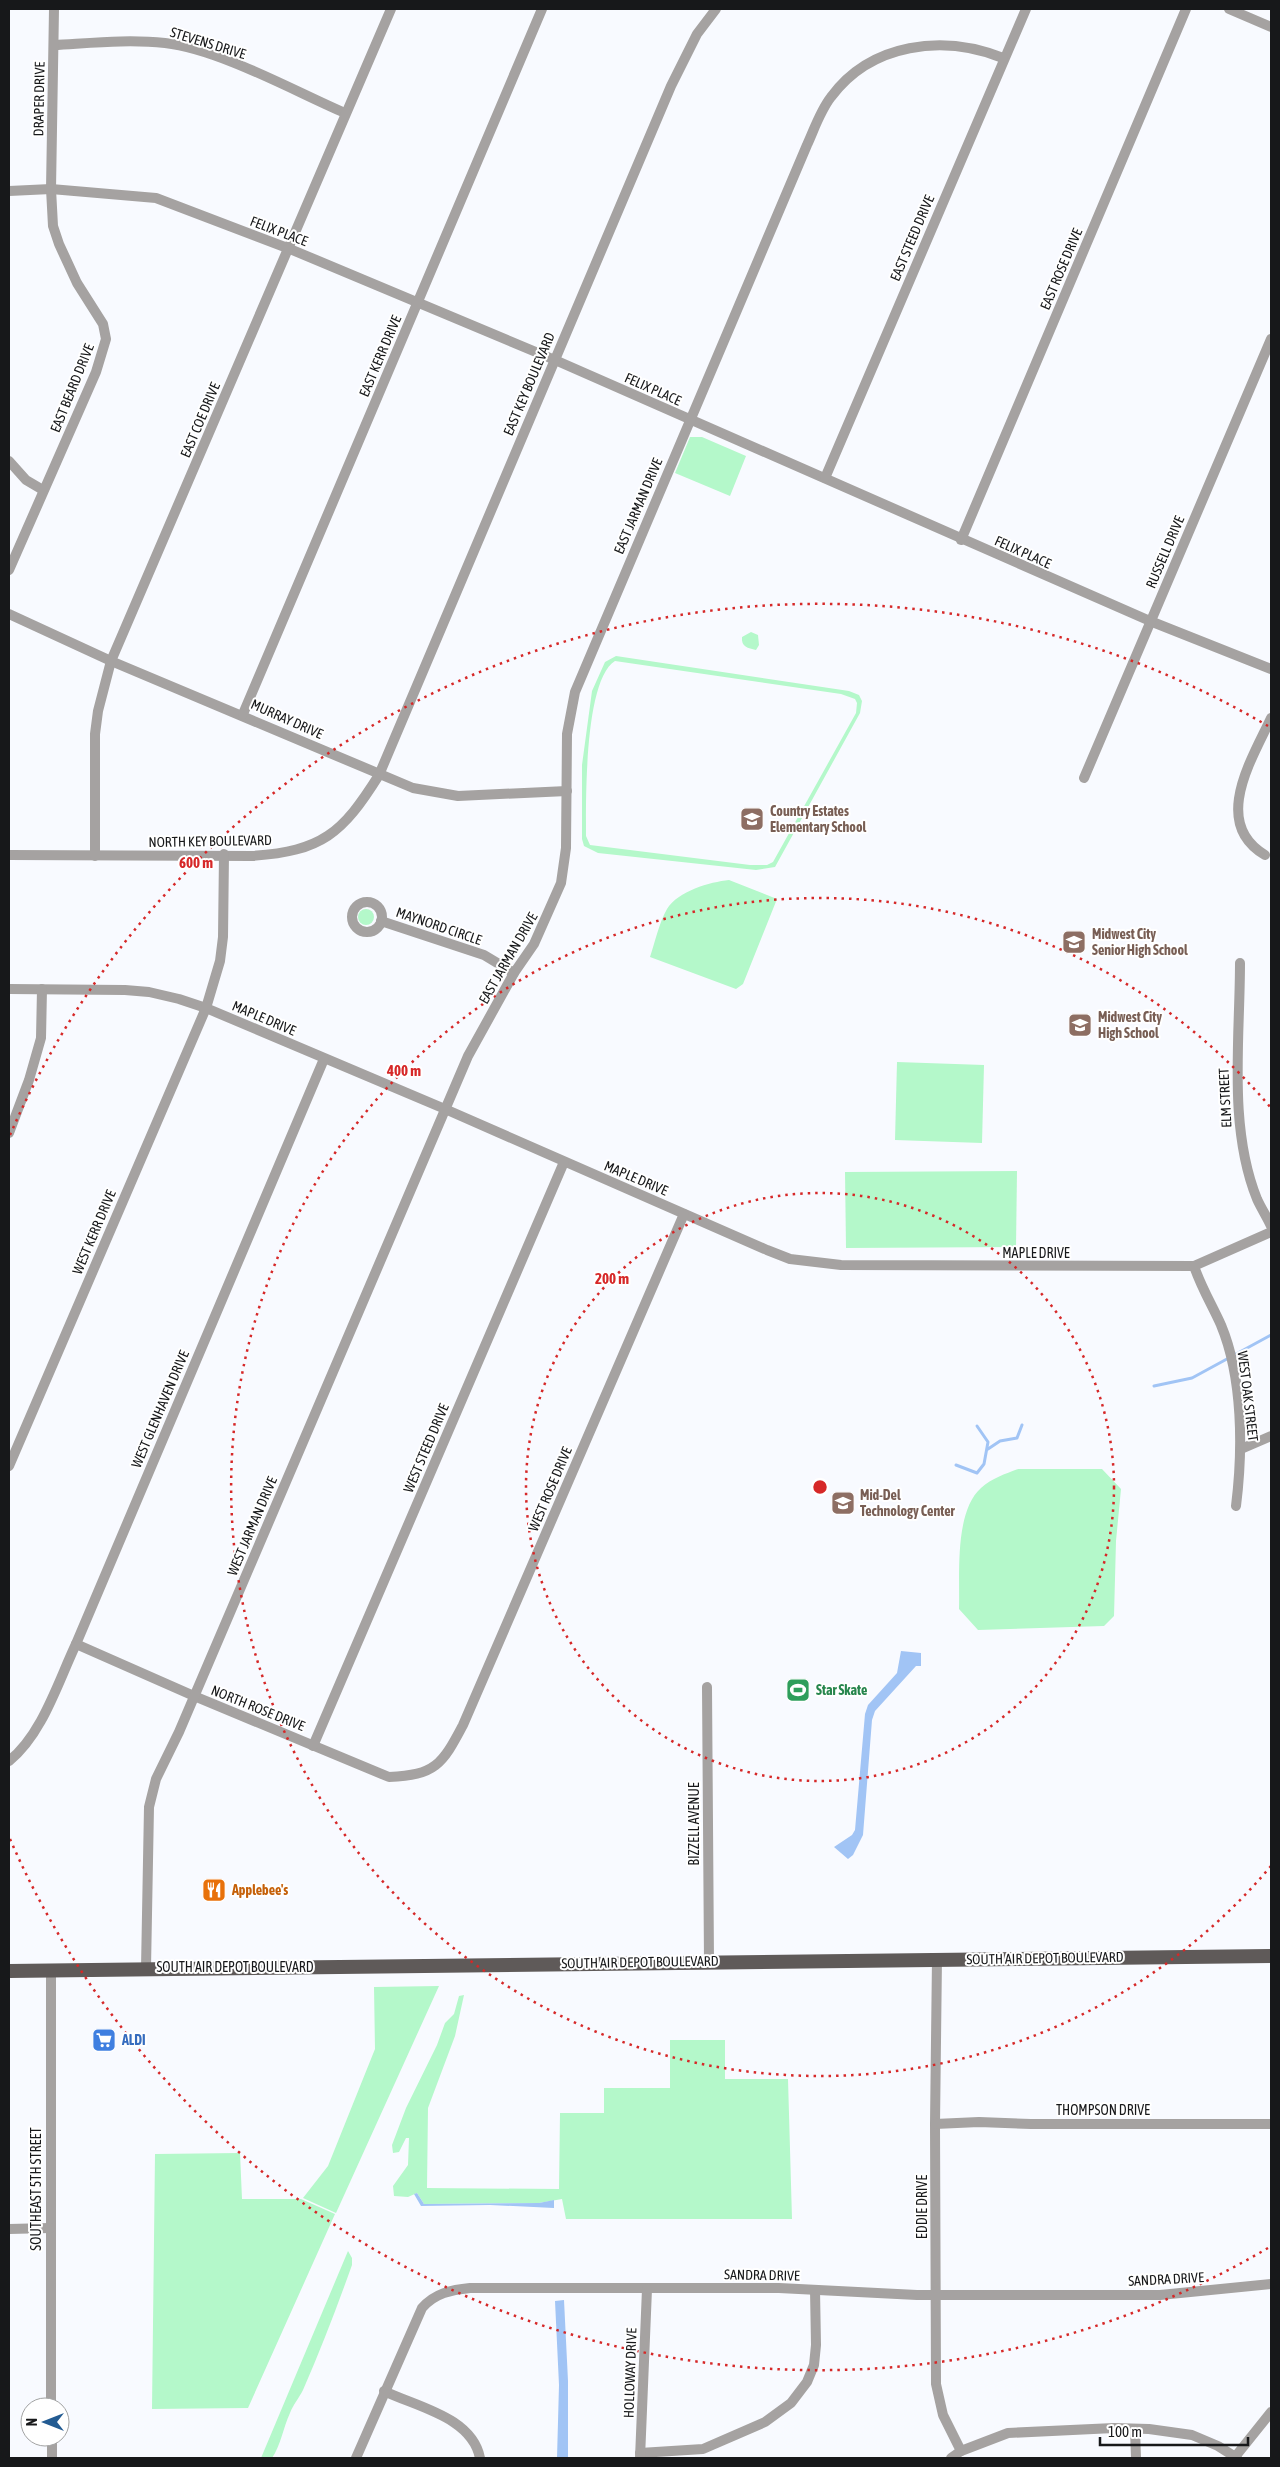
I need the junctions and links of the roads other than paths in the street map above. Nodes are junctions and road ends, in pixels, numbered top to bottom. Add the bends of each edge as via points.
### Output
1 (54, 9) edge
2 (391, 9) edge
3 (542, 9) edge
4 (716, 9) edge
5 (1026, 9) edge
6 (1186, 9) edge
7 (1229, 9) edge
8 (1271, 27) edge
9 (54, 45) junction
10 (1003, 58) junction
11 (345, 114) junction
12 (51, 189) junction
13 (9, 192) edge
14 (290, 249) junction
15 (418, 303) junction
16 (1271, 339) edge
17 (554, 360) junction
18 (689, 421) junction
19 (9, 461) edge
20 (825, 478) junction
21 (43, 490) junction
22 (961, 540) junction
23 (9, 570) edge
24 (9, 614) edge
25 (1150, 621) junction
26 (111, 661) junction
27 (1271, 669) edge
28 (243, 714) junction
29 (1271, 718) edge
30 (379, 775) junction
31 (1084, 778) dead end
32 (567, 791) junction
33 (224, 854) junction
34 (9, 855) edge
35 (1265, 855) dead end
36 (95, 856) junction
37 (381, 921) dead end
38 (1240, 963) dead end
39 (514, 973) junction
40 (9, 989) edge
41 (42, 989) junction
42 (206, 1008) junction
43 (324, 1059) junction
44 (445, 1109) junction
45 (9, 1133) edge
46 (564, 1162) junction
47 (684, 1214) junction
48 (1271, 1226) edge
49 (1271, 1232) edge
50 (1194, 1266) junction
51 (1271, 1436) edge
52 (1241, 1449) junction
53 (9, 1466) edge
54 (1236, 1506) dead end
55 (76, 1644) junction
56 (707, 1687) dead end
57 (194, 1696) junction
58 (313, 1746) junction
59 (9, 1761) edge
60 (432, 1769) joint
61 (1271, 1956) edge
62 (937, 1958) junction
63 (709, 1961) junction
64 (146, 1968) junction
65 (51, 1970) junction
66 (9, 1971) edge
67 (935, 2124) junction
68 (1271, 2124) edge
69 (50, 2228) junction
70 (9, 2229) edge
71 (1271, 2284) edge
72 (647, 2289) junction
73 (815, 2290) junction
74 (936, 2295) junction
75 (384, 2391) junction
76 (51, 2397) edge
77 (1271, 2412) edge
78 (1135, 2429) junction
79 (961, 2451) junction
80 (640, 2456) edge
81 (1236, 2457) edge
82 (356, 2458) edge
83 (480, 2458) edge
84 (951, 2458) edge
85 (1136, 2458) edge

1 - 9 street, DRAPER DRIVE
2 - 11 street, EAST COE DRIVE
3 - 15 street, EAST KERR DRIVE
4 - 17 street, EAST KEY BOULEVARD via 697,34 671,86
5 - 10 street, EAST STEED DRIVE
6 - 22 street, EAST ROSE DRIVE
7 - 8 street
9 - 11 street, STEVENS DRIVE via 166,43 232,63
9 - 12 street, DRAPER DRIVE
10 - 18 street, EAST JARMAN DRIVE via 952,45 898,49 847,79 830,98
10 - 20 street, EAST STEED DRIVE
11 - 14 street, EAST COE DRIVE
12 - 13 street, FELIX PLACE
12 - 14 street, FELIX PLACE via 156,198
12 - 21 street, EAST BEARD DRIVE via 53,226 59,244 77,283 103,324 106,340 96,372
14 - 15 street, FELIX PLACE
14 - 26 street, EAST COE DRIVE
15 - 17 street, FELIX PLACE
15 - 28 street, EAST KERR DRIVE
16 - 25 street, RUSSELL DRIVE
17 - 18 street, FELIX PLACE
17 - 30 street, EAST KEY BOULEVARD
18 - 20 street, FELIX PLACE
18 - 32 street, EAST JARMAN DRIVE via 575,692 567,734
19 - 21 street via 26,480
20 - 22 street, FELIX PLACE
21 - 23 street, EAST BEARD DRIVE
22 - 25 street, FELIX PLACE
24 - 26 street, MURRAY DRIVE
25 - 27 street, FELIX PLACE
25 - 31 street, RUSSELL DRIVE
26 - 28 street, MURRAY DRIVE
26 - 36 street, EAST COE DRIVE via 95,734
28 - 30 street, MURRAY DRIVE
29 - 35 street via 1244,777 1238,807 1243,835
30 - 32 street, MURRAY DRIVE via 413,788 458,796
30 - 33 street, NORTH KEY BOULEVARD via 364,799 332,835 306,848 284,853
32 - 39 street, EAST JARMAN DRIVE via 566,848 561,883 534,944
33 - 36 street, NORTH KEY BOULEVARD
33 - 42 street via 223,937 220,961
34 - 36 street, NORTH KEY BOULEVARD
37 - 39 street, MAYNORD CIRCLE via 484,956
38 - 48 street, ELM STREET via 1238,1064 1241,1136 1257,1199
39 - 44 street, EAST JARMAN DRIVE via 468,1056
40 - 41 street, MAPLE DRIVE
41 - 42 street, MAPLE DRIVE via 149,992
41 - 45 street via 41,1038
42 - 43 street, MAPLE DRIVE
42 - 53 street, WEST KERR DRIVE
43 - 44 street, MAPLE DRIVE
43 - 55 street, WEST GLENHAVEN DRIVE
44 - 46 street, MAPLE DRIVE
44 - 57 street, WEST JARMAN DRIVE
46 - 47 street, MAPLE DRIVE
46 - 58 street, WEST STEED DRIVE
47 - 50 street, MAPLE DRIVE via 790,1259 822,1264
47 - 60 street, WEST ROSE DRIVE via 463,1725 448,1754
49 - 50 street, MAPLE DRIVE
50 - 52 street, WEST OAK STREET via 1228,1346
51 - 52 street
52 - 54 street, WEST OAK STREET
55 - 57 street, NORTH ROSE DRIVE
55 - 59 street, WEST GLENHAVEN DRIVE via 34,1734
56 - 63 street, BIZZELL AVENUE
57 - 58 street, NORTH ROSE DRIVE
57 - 64 street, WEST JARMAN DRIVE via 156,1779 149,1807
58 - 60 street, NORTH ROSE DRIVE via 389,1777 414,1776
61 - 62 main road, SOUTH AIR DEPOT BOULEVARD
62 - 63 main road, SOUTH AIR DEPOT BOULEVARD
62 - 67 street, EDDIE DRIVE
63 - 64 main road, SOUTH AIR DEPOT BOULEVARD
64 - 65 main road, SOUTH AIR DEPOT BOULEVARD
65 - 66 main road, SOUTH AIR DEPOT BOULEVARD
65 - 69 street, SOUTHEAST 5TH STREET
67 - 68 street, THOMPSON DRIVE
67 - 74 street, EDDIE DRIVE
69 - 70 street
69 - 76 street, SOUTHEAST 5TH STREET
71 - 74 street, SANDRA DRIVE via 1160,2295
72 - 73 street, SANDRA DRIVE
72 - 75 street, SANDRA DRIVE via 470,2288 431,2297 422,2308
72 - 80 street, HOLLOWAY DRIVE
73 - 74 street, SANDRA DRIVE
73 - 80 street via 814,2365 807,2382 791,2403 765,2422 703,2449
74 - 79 street, EDDIE DRIVE via 938,2399
75 - 82 street, SANDRA DRIVE
75 - 83 street via 447,2418 463,2429 479,2451
77 - 81 street
78 - 79 street via 1008,2433
78 - 81 street via 1192,2435
78 - 85 street
79 - 84 street

